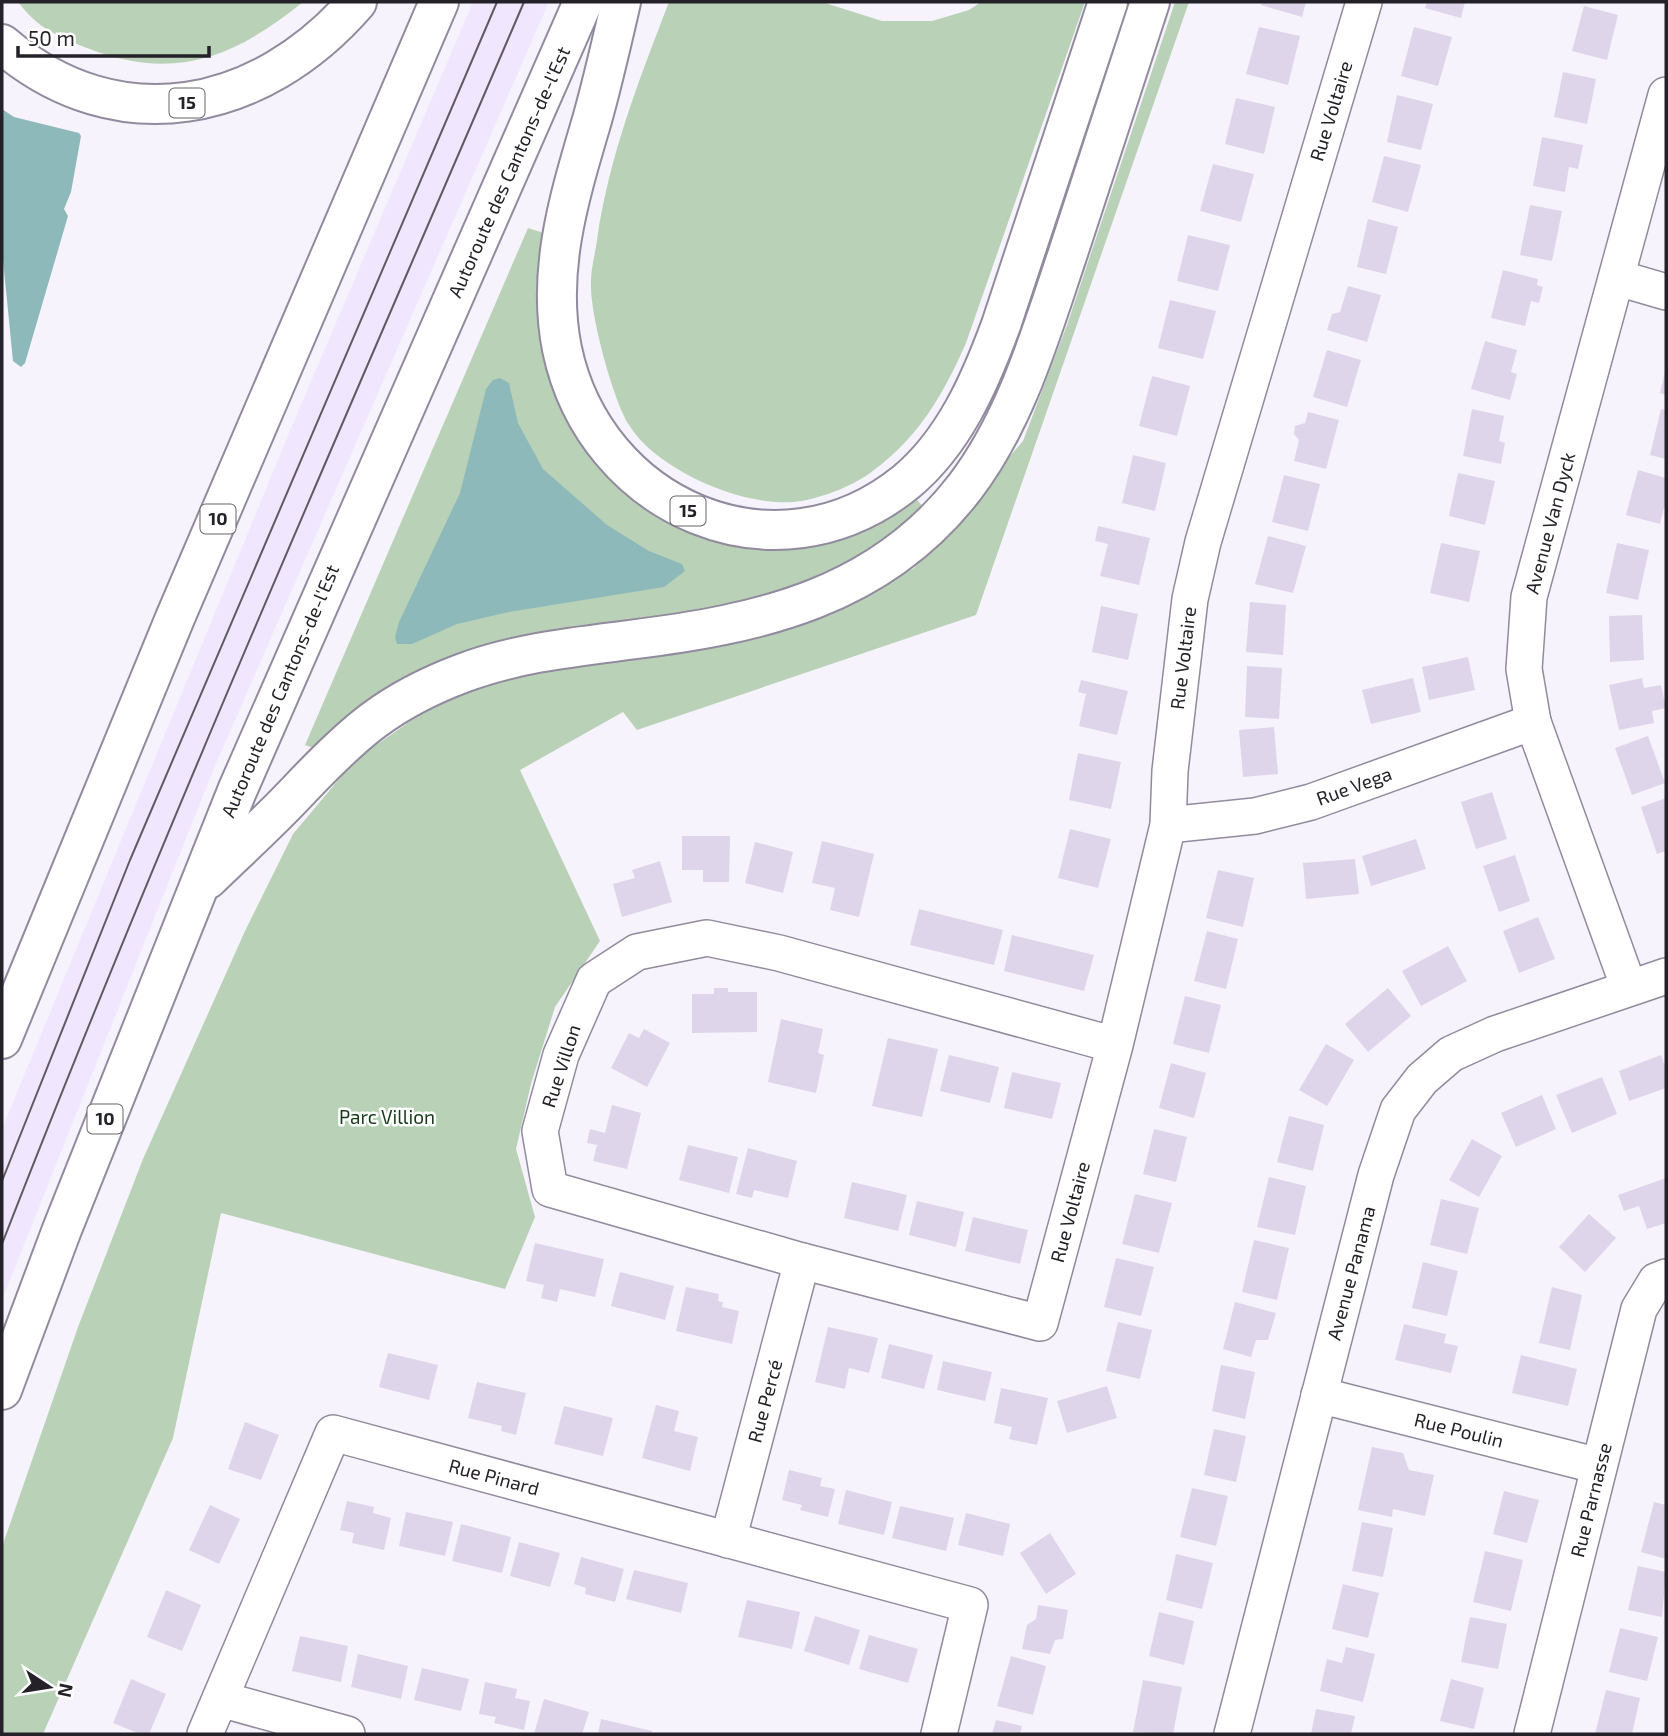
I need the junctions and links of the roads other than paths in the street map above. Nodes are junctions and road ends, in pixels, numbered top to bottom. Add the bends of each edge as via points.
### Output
1 (357, 2) edge
2 (439, 2) edge
3 (583, 2) edge
4 (621, 2) edge
5 (1108, 2) edge
6 (1150, 2) edge
7 (1364, 2) edge
8 (2, 44) edge
9 (1666, 95) edge
10 (1618, 278) junction
11 (1666, 292) edge
12 (1533, 722) junction
13 (1168, 825) junction
14 (197, 890) junction
15 (1666, 976) edge
16 (1629, 988) junction
17 (2, 1038) edge
18 (1115, 1045) junction
19 (802, 1261) junction
20 (1666, 1277) edge
21 (1040, 1323) joint
22 (2, 1390) edge
23 (1319, 1395) junction
24 (1599, 1466) junction
25 (728, 1540) junction
26 (220, 1699) junction
27 (205, 1734) edge
28 (346, 1734) edge
29 (939, 1734) edge
30 (1233, 1734) edge
31 (1532, 1734) edge

1 - 8 highway, 15 via 320,39 281,67 242,87 179,104 119,103 80,92 39,72
2 - 17 highway, 10 via 175,618
3 - 14 highway, Autoroute des Cantons-de-l'Est / 10 via 278,692
4 - 5 highway, 15 via 562,236 557,304 565,363 586,417 631,475 674,505 705,518 773,529 825,522 875,502 922,467 953,426 982,375 1001,325
6 - 14 highway via 1013,405 967,485 916,538 858,580 785,611 684,633 504,661 426,688 378,715 346,741
7 - 13 street, Rue Voltaire via 1189,599
9 - 10 street, Avenue Van Dyck
10 - 11 street
10 - 12 street, Avenue Van Dyck via 1529,597 1524,669
12 - 13 street, Rue Vega via 1311,802 1255,816
12 - 16 street, Avenue Van Dyck
13 - 18 street, Rue Voltaire
14 - 22 highway, Autoroute des Cantons-de-l'Est / 10
15 - 16 street, Avenue Panama
16 - 23 street, Avenue Panama via 1451,1054 1422,1079 1398,1110 1376,1175
18 - 19 street, Rue Villon via 779,953 706,938 638,952 594,980 561,1055 540,1131 550,1189
18 - 21 street, Rue Voltaire
19 - 21 street, Rue Villon
19 - 25 street, Rue Percé
20 - 24 street, Rue Parnasse via 1656,1280 1639,1309
23 - 24 street, Rue Poulin
23 - 30 street, Avenue Panama
24 - 31 street, Rue Parnasse
25 - 26 street, Rue Pinard via 333,1433
25 - 29 street, Rue Pinard via 970,1605
26 - 27 street, Rue Pinard
26 - 28 street

